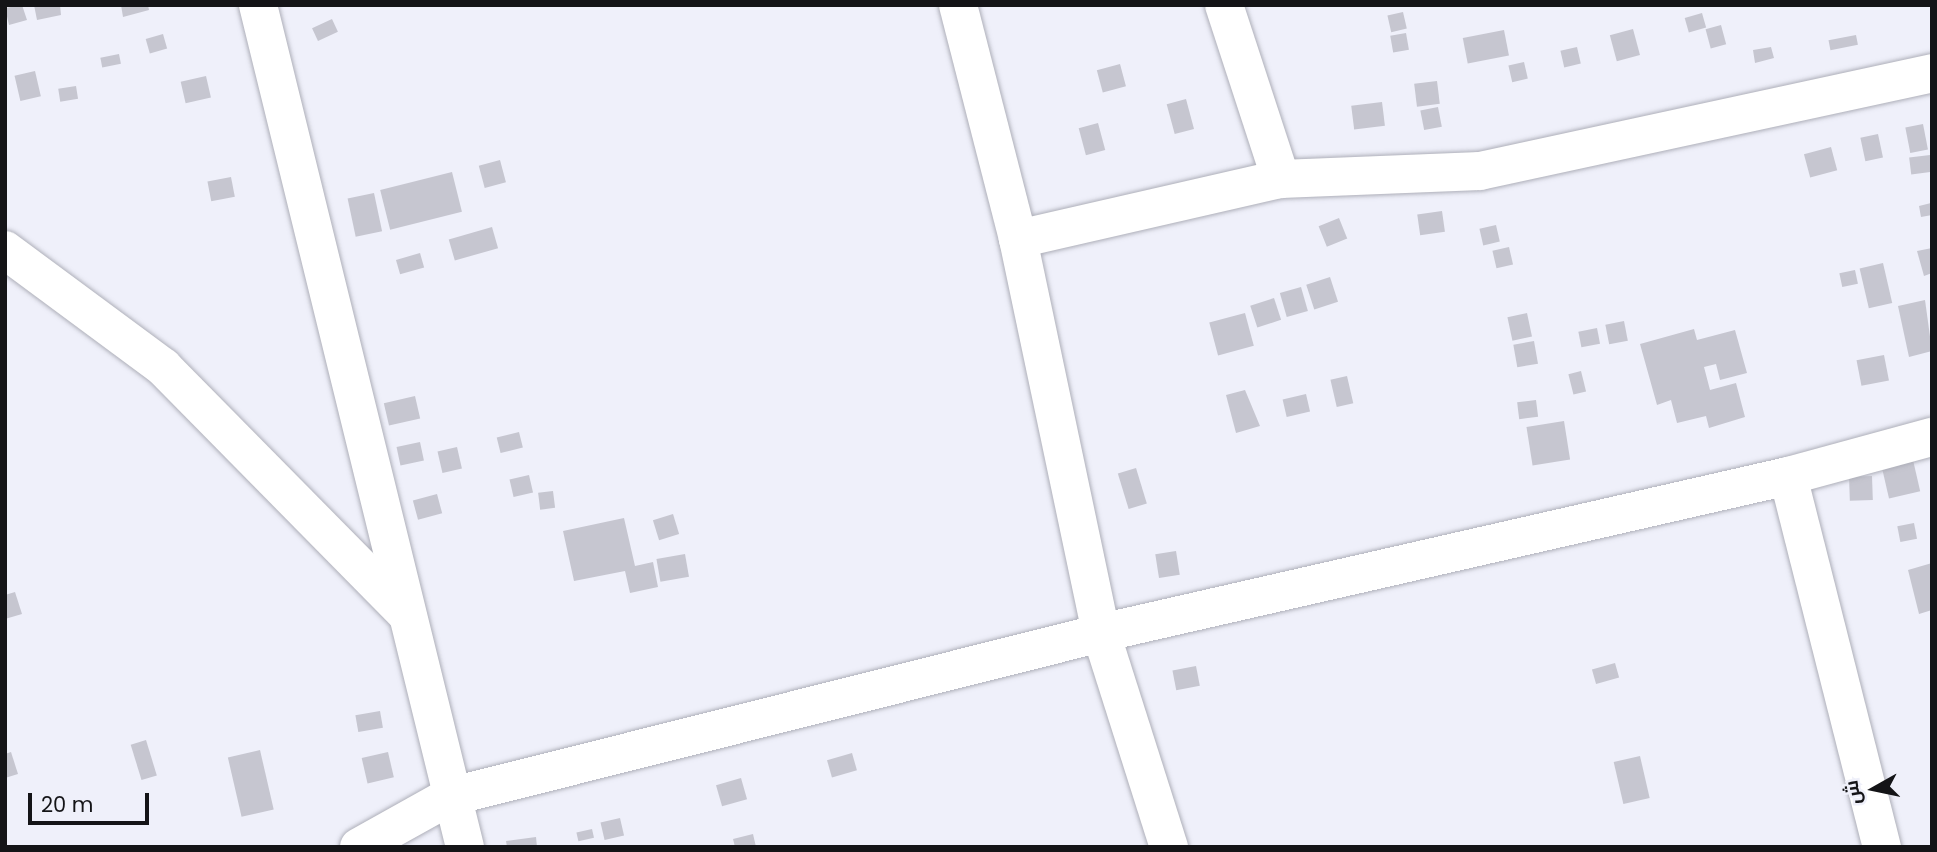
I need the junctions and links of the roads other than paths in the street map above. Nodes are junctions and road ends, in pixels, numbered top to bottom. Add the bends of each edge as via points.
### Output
1 (258, 5) edge
2 (958, 5) edge
3 (1224, 5) edge
4 (1932, 73) edge
5 (1281, 179) junction
6 (1018, 239) junction
7 (5, 250) edge
8 (1932, 437) edge
9 (1788, 476) junction
10 (407, 614) junction
11 (1101, 633) junction
12 (449, 797) junction
13 (359, 847) edge
14 (465, 847) edge
15 (1169, 847) edge
16 (1882, 847) edge

1 - 10 street
2 - 6 street
3 - 5 street
4 - 5 street via 1480,171
5 - 6 street
6 - 11 street
7 - 10 street via 163,367
8 - 9 street
9 - 11 street
9 - 16 street
10 - 12 street
11 - 12 street
11 - 15 street
12 - 13 street
12 - 14 street

